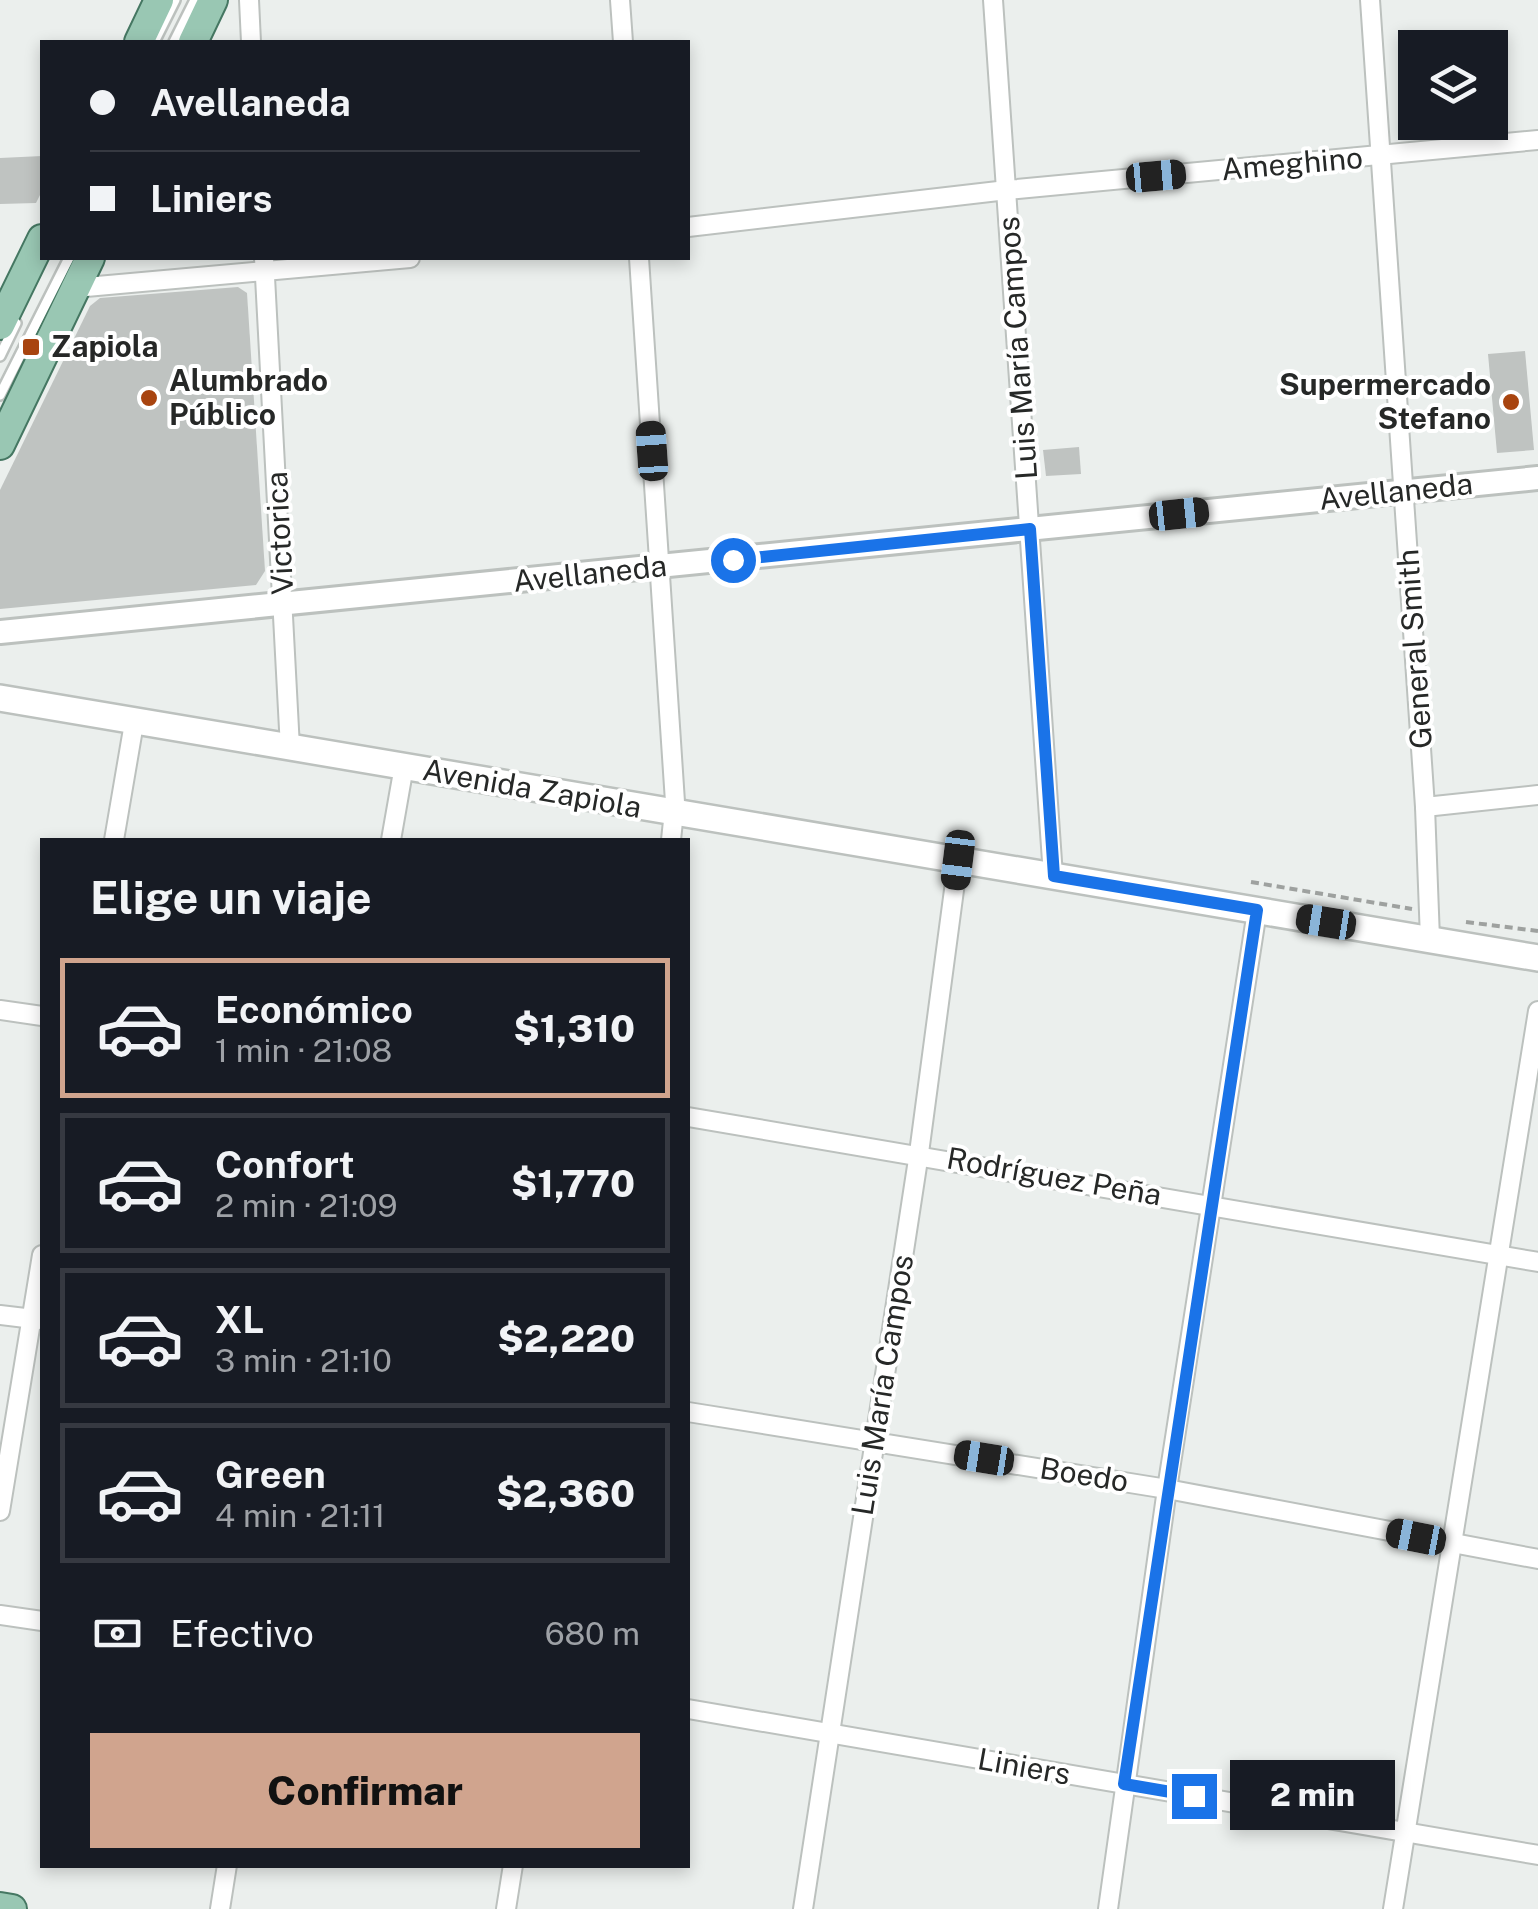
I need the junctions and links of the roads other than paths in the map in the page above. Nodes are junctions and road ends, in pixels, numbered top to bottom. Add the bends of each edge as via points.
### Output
1 (159, 0) edge
2 (175, 0) edge
3 (194, 0) edge
4 (213, 0) edge
5 (249, 0) edge
6 (620, 0) edge
7 (993, 0) edge
8 (1370, 0) edge
9 (139, 40) edge
10 (155, 40) edge
11 (175, 40) edge
12 (194, 40) edge
13 (251, 40) edge
14 (623, 40) edge
15 (1538, 140) edge
16 (1380, 156) junction
17 (1007, 190) junction
18 (690, 228) edge
19 (40, 243) edge
20 (68, 260) edge
21 (89, 260) edge
22 (368, 260) edge
23 (639, 260) edge
24 (264, 265) edge
25 (75, 288) junction
26 (10, 304) edge
27 (0, 356) edge
28 (0, 395) edge
29 (0, 445) edge
30 (1538, 478) edge
31 (1404, 491) junction
32 (1030, 529) junction
33 (659, 568) junction
34 (285, 605) junction
35 (0, 632) edge
36 (0, 698) edge
37 (134, 723) junction
38 (290, 748) junction
39 (404, 766) junction
40 (1538, 795) edge
41 (1425, 807) junction
42 (675, 813) junction
43 (114, 838) edge
44 (391, 838) edge
45 (671, 838) edge
46 (958, 860) junction
47 (1054, 876) junction
48 (1257, 910) junction
49 (1430, 938) junction
50 (1538, 958) edge
51 (0, 1010) edge
52 (1538, 1011) edge
53 (40, 1016) edge
54 (690, 1117) edge
55 (919, 1153) junction
56 (1212, 1204) junction
57 (1497, 1255) junction
58 (1538, 1262) edge
59 (40, 1281) edge
60 (0, 1315) edge
61 (37, 1320) edge
62 (690, 1412) edge
63 (874, 1440) junction
64 (1167, 1488) junction
65 (0, 1511) edge
66 (1451, 1544) junction
67 (1538, 1559) edge
68 (0, 1614) edge
69 (40, 1621) edge
70 (690, 1710) edge
71 (829, 1733) junction
72 (1124, 1784) junction
73 (1406, 1832) junction
74 (1538, 1854) edge
75 (227, 1868) edge
76 (513, 1868) edge
77 (0, 1907) edge
78 (12, 1909) edge
79 (220, 1909) edge
80 (506, 1909) edge
81 (803, 1909) edge
82 (1108, 1909) edge
83 (1393, 1909) edge

1 - 9 main road
2 - 10 lane
3 - 11 lane
4 - 12 main road
5 - 13 street
6 - 14 street
7 - 17 street, Luis María Campos
8 - 16 street, General Smith
15 - 16 street, Ameghino
16 - 17 street, Ameghino
16 - 31 street, General Smith
17 - 18 street, Ameghino
17 - 32 street, Luis María Campos
19 - 26 main road
20 - 28 lane
21 - 25 main road
22 - 24 street
23 - 33 street
24 - 25 street
24 - 34 street, Victorica
25 - 29 main road
26 - 27 lane
30 - 31 street, Avellaneda
31 - 32 street, Avellaneda
31 - 41 street, General Smith
32 - 33 street, Avellaneda
32 - 47 street, Luis María Campos
33 - 34 street, Avellaneda
33 - 42 street
34 - 35 street, Avellaneda
34 - 38 street, Victorica
36 - 37 main road, Avenida Zapiola
37 - 38 main road, Avenida Zapiola
37 - 43 street
38 - 39 main road, Avenida Zapiola
39 - 42 main road, Avenida Zapiola
39 - 44 street
40 - 41 street
41 - 49 street, General Smith
42 - 45 street
42 - 46 main road, Avenida Zapiola
46 - 47 main road, Avenida Zapiola
46 - 55 street, Luis María Campos
47 - 48 main road, Avenida Zapiola
48 - 49 main road, Avenida Zapiola
48 - 56 street
49 - 50 main road, Avenida Zapiola
51 - 53 street
52 - 57 street
54 - 55 street, Rodríguez Peña
55 - 56 street, Rodríguez Peña
55 - 63 street, Luis María Campos
56 - 57 street, Rodríguez Peña
56 - 64 street
57 - 58 street, Rodríguez Peña
57 - 66 street
59 - 61 street
60 - 61 street
61 - 65 street
62 - 63 street, Boedo
63 - 64 street, Boedo
63 - 71 street, Luis María Campos
64 - 66 street, Boedo
64 - 72 street
66 - 67 street, Boedo
66 - 73 street
68 - 69 street
70 - 71 street, Liniers
71 - 72 street, Liniers
71 - 81 street, Luis María Campos
72 - 73 street, Liniers
72 - 82 street
73 - 74 street, Liniers
73 - 83 street
75 - 79 street
76 - 80 street
77 - 78 main road

